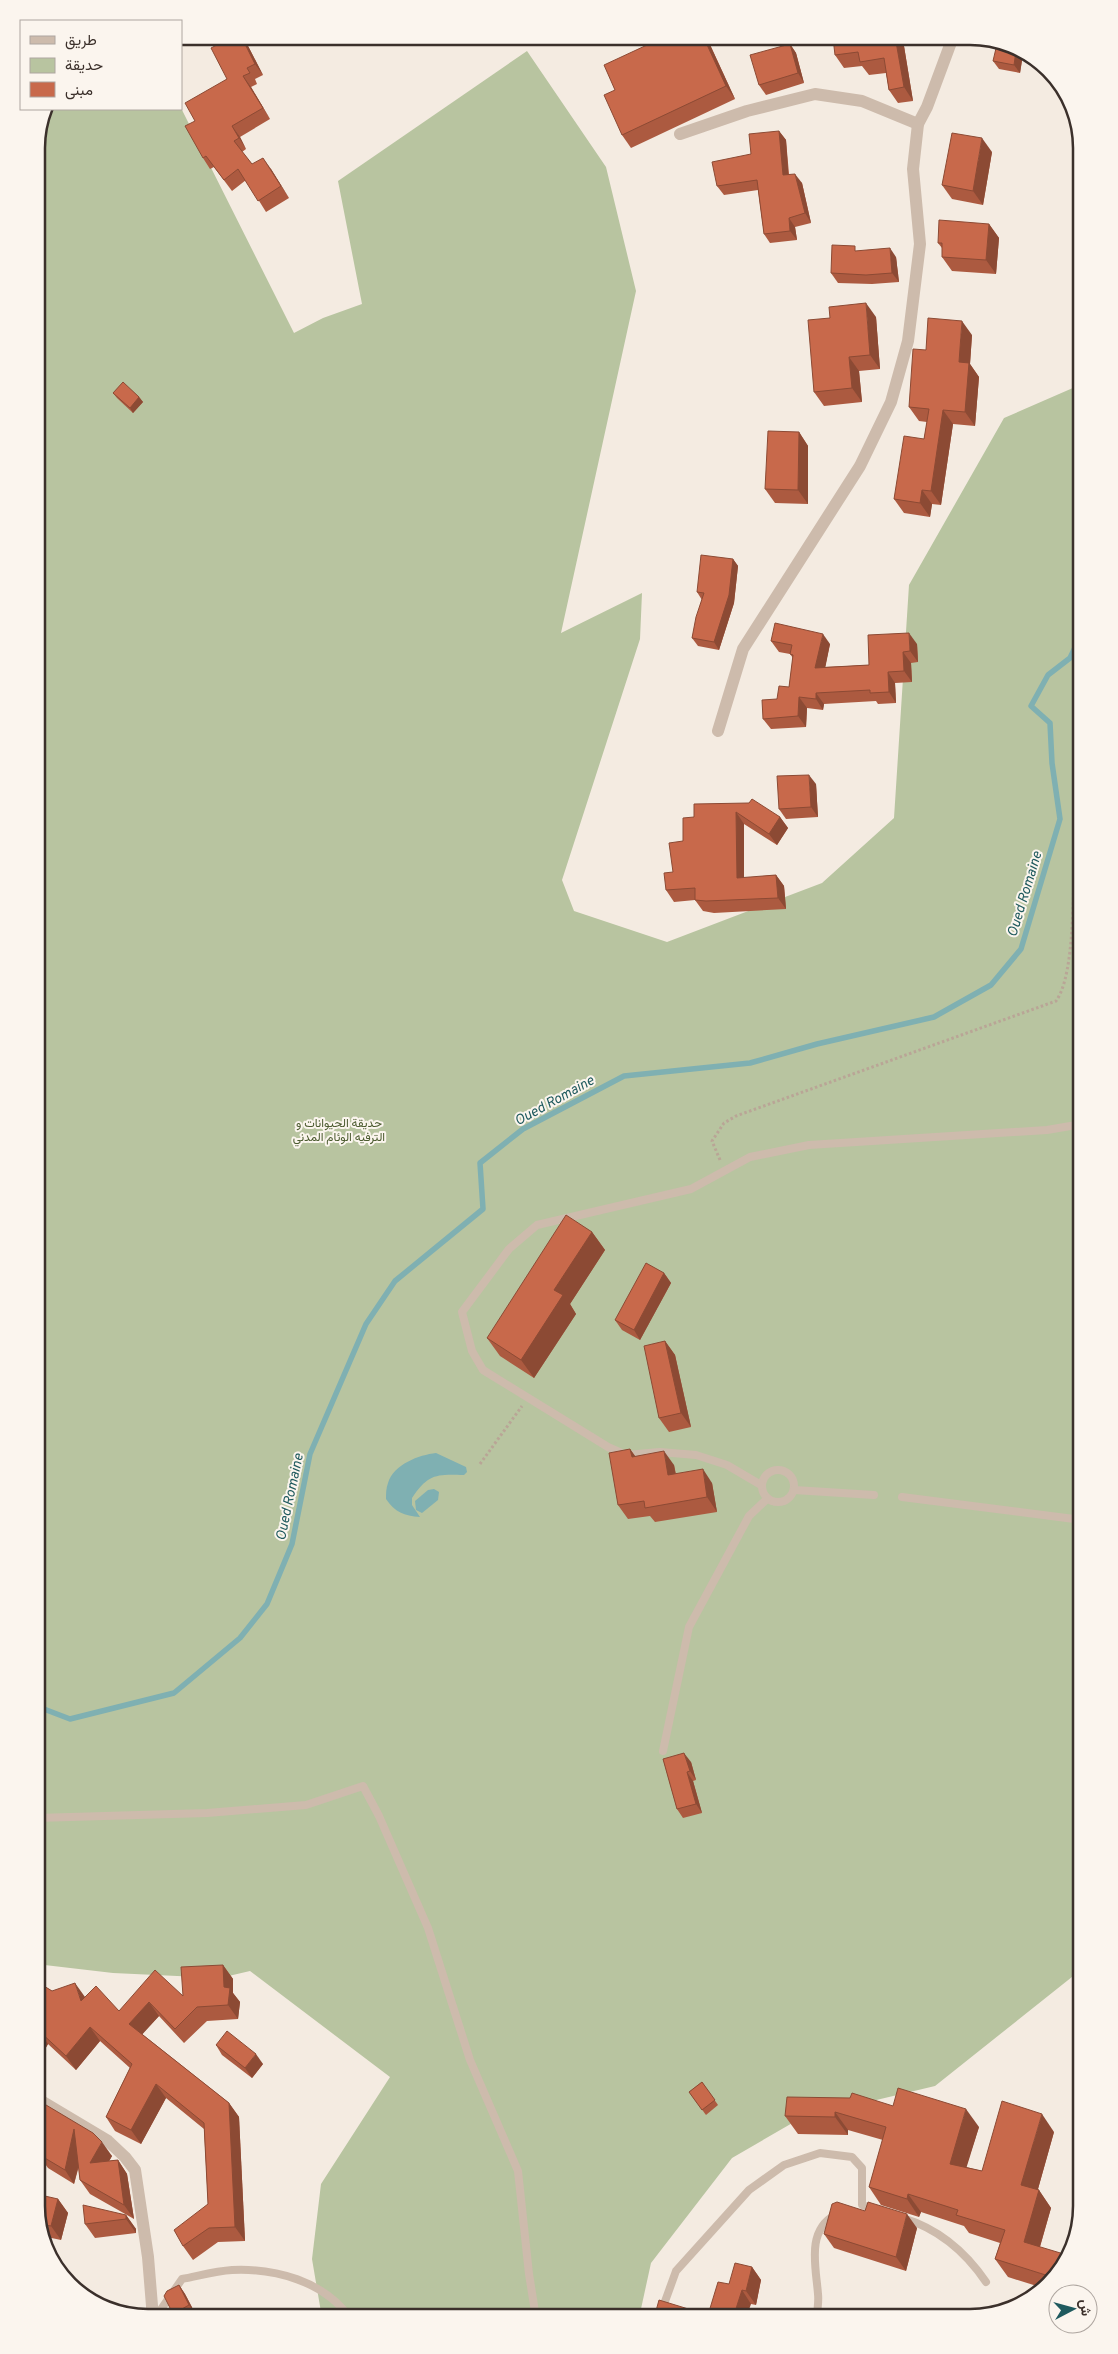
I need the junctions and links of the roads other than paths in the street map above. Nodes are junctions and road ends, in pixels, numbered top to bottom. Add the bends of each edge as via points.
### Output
1 (950, 45) edge
2 (918, 124) junction
3 (680, 134) dead end
4 (718, 731) dead end
5 (1073, 1125) edge
6 (761, 1485) junction
7 (794, 1490) junction
8 (874, 1495) dead end
9 (902, 1497) dead end
10 (767, 1499) junction
11 (1073, 1519) edge
12 (663, 1751) dead end
13 (45, 1818) edge
14 (45, 2103) edge
15 (862, 2205) junction
16 (854, 2207) edge
17 (845, 2209) edge
18 (881, 2212) edge
19 (898, 2217) edge
20 (986, 2282) dead end
21 (153, 2309) edge
22 (160, 2309) edge
23 (344, 2309) edge
24 (535, 2309) edge
25 (662, 2309) edge
26 (817, 2309) edge

1 - 2 street
2 - 3 street via 862,101 815,94 747,111
2 - 4 street via 913,170 920,244 908,341 891,402 860,466 743,649
5 - 6 lane via 1039,1131 809,1145 750,1157 677,1193 537,1225 509,1249 462,1312 472,1352 483,1370 626,1455 660,1452 696,1455 728,1465
6 - 7 lane via 766,1474 780,1470 790,1475
6 - 10 lane
7 - 8 lane
7 - 10 lane via 788,1500 782,1502
9 - 11 lane
10 - 12 lane via 749,1516 690,1627
13 - 24 lane via 207,1813 306,1805 363,1786 428,1928 470,2060 518,2170
14 - 21 street via 108,2141 135,2170
15 - 16 lane
15 - 18 lane
15 - 25 lane via 862,2168 852,2157 820,2153 784,2165 749,2190 676,2271
17 - 26 lane via 830,2217 820,2228 814,2252
19 - 20 lane via 924,2225 949,2241 972,2261
22 - 23 lane via 182,2279 231,2270 274,2272 312,2284

